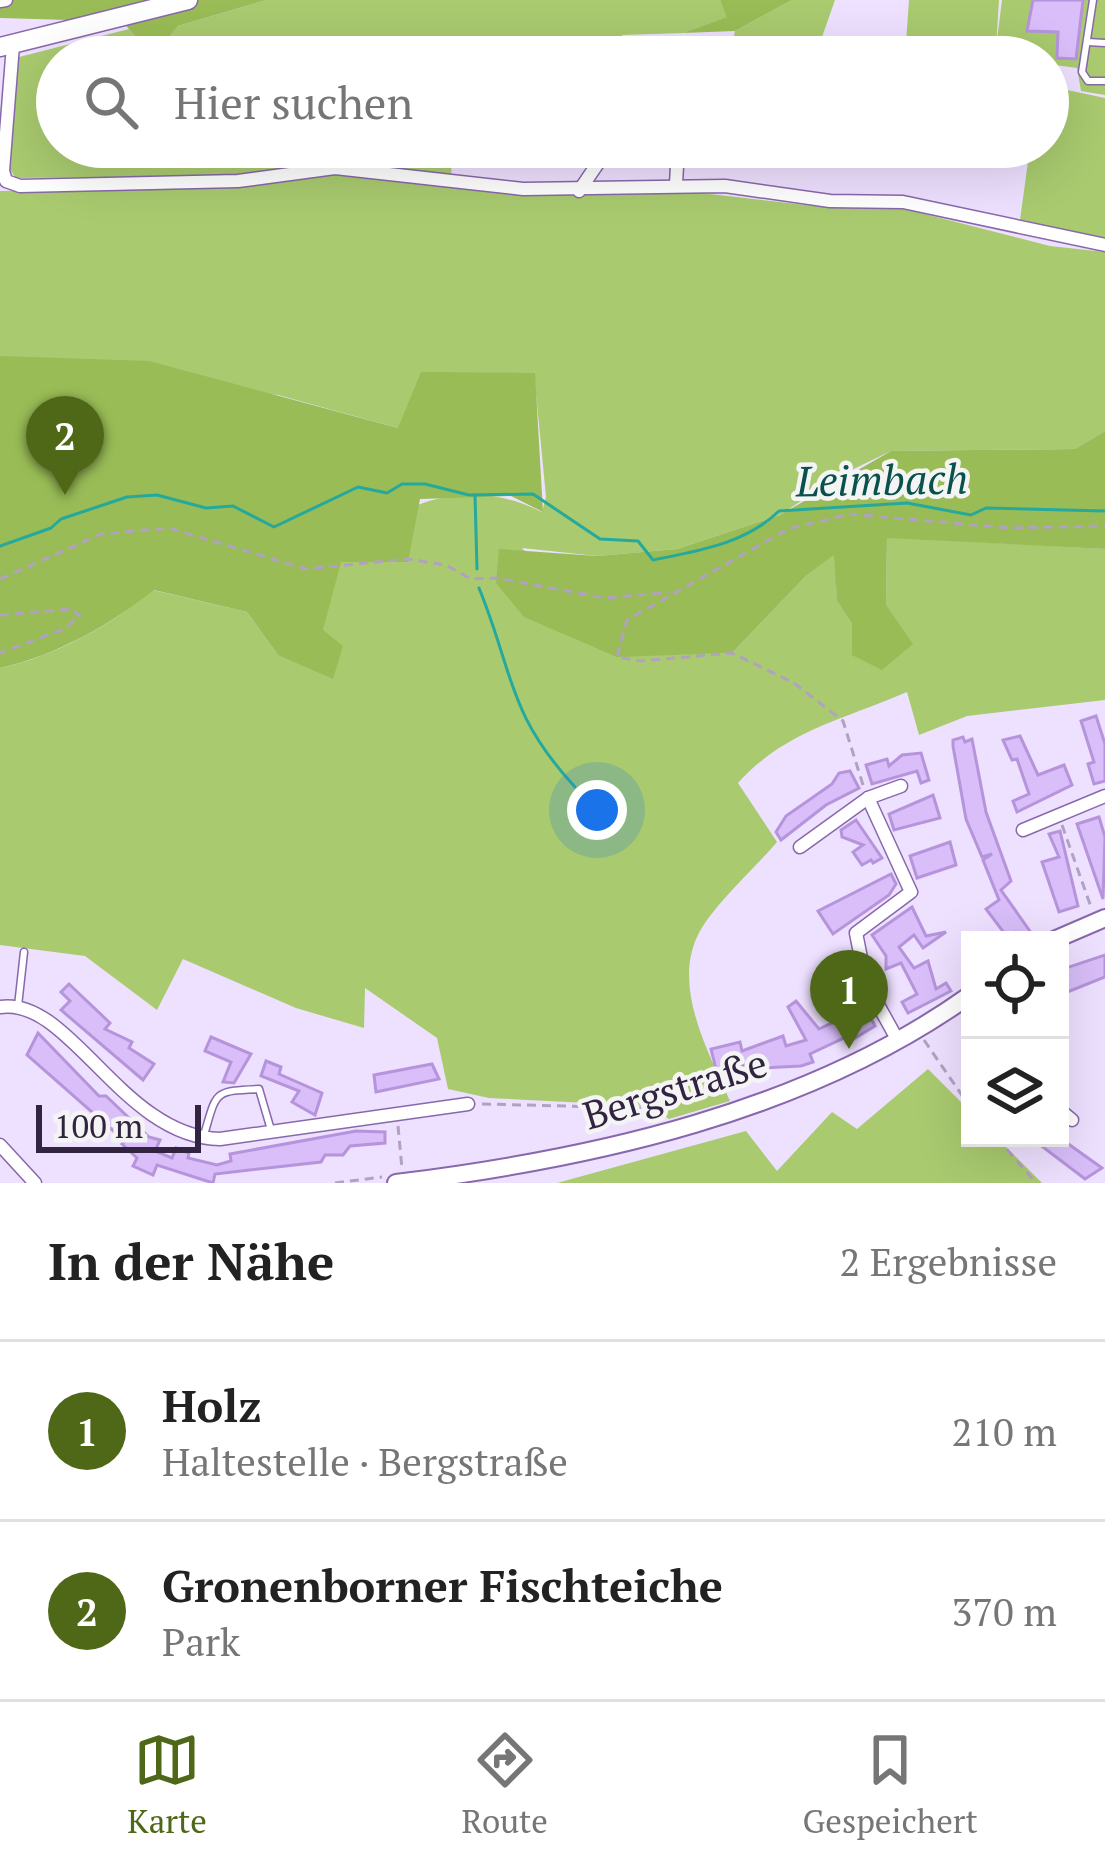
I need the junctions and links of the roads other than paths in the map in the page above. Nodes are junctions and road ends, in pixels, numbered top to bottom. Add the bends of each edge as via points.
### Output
1 (188, 0) edge
2 (1093, 0) edge
3 (46, 36) edge
4 (1088, 42) junction
5 (1105, 43) edge
6 (7, 46) edge
7 (1105, 81) edge
8 (594, 168) edge
9 (677, 168) edge
10 (676, 184) junction
11 (578, 191) junction
12 (1105, 245) edge
13 (902, 786) dead end
14 (1105, 796) edge
15 (868, 798) junction
16 (1023, 830) dead end
17 (800, 848) dead end
18 (1099, 916) edge
19 (1069, 932) edge
20 (24, 952) dead end
21 (961, 1001) edge
22 (18, 1006) junction
23 (0, 1007) edge
24 (897, 1040) junction
25 (468, 1104) road end
26 (1069, 1118) edge
27 (1072, 1120) dead end
28 (271, 1131) junction
29 (202, 1138) junction
30 (0, 1145) edge
31 (393, 1176) edge
32 (507, 1176) edge
33 (450, 1180) edge
34 (34, 1183) edge

1 - 3 main road
2 - 4 lane
4 - 5 lane
4 - 7 lane via 1082,72 1088,81
6 - 11 street via 3,171 20,186 238,181 334,168
8 - 11 street
9 - 10 street
10 - 11 street
10 - 12 street via 903,202
13 - 15 street
14 - 16 street
15 - 17 street
15 - 24 street via 910,892 856,933 866,983
18 - 19 street
20 - 22 lane
21 - 24 street, Bergstraße
22 - 23 street
22 - 29 street via 45,1017 148,1115
24 - 32 street, Bergstraße via 755,1103
25 - 28 street
26 - 27 street
28 - 29 street
28 - 29 lane via 260,1089 224,1091 214,1098
30 - 34 street
31 - 33 street, Bergstraße
32 - 33 street, Bergstraße

